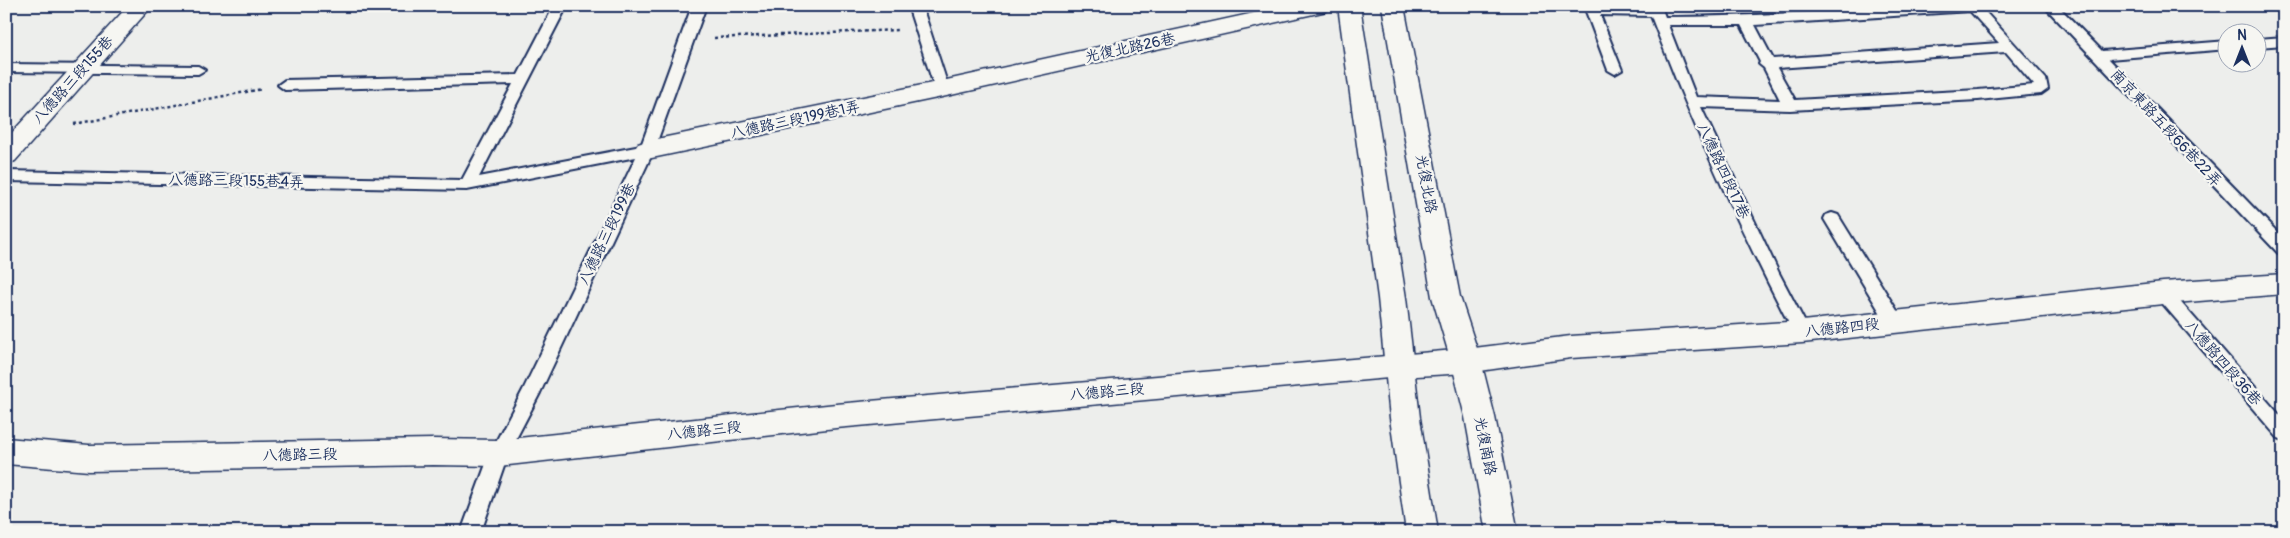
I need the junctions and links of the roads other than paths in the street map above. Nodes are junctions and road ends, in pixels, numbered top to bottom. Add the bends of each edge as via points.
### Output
1 (141, 6) edge
2 (560, 6) edge
3 (699, 6) edge
4 (916, 6) edge
5 (1318, 6) edge
6 (1349, 6) edge
7 (1394, 6) edge
8 (1752, 6) edge
9 (1973, 6) edge
10 (2050, 6) edge
11 (1591, 9) edge
12 (1656, 13) edge
13 (1746, 21) junction
14 (2284, 41) edge
15 (2268, 42) edge
16 (2010, 47) junction
17 (2218, 47) edge
18 (2098, 56) junction
19 (1766, 64) junction
20 (6, 68) edge
21 (83, 70) junction
22 (198, 70) dead end
23 (1615, 70) dead end
24 (523, 79) junction
25 (285, 85) road end
26 (942, 89) junction
27 (1691, 102) junction
28 (1790, 104) junction
29 (647, 150) junction
30 (6, 155) edge
31 (6, 176) edge
32 (466, 185) junction
33 (1832, 219) dead end
34 (2284, 249) edge
35 (2284, 284) edge
36 (2163, 293) junction
37 (1895, 322) junction
38 (1802, 332) junction
39 (1466, 360) junction
40 (1400, 365) junction
41 (2284, 434) edge
42 (6, 451) edge
43 (498, 454) junction
44 (471, 532) edge
45 (1422, 532) edge
46 (1502, 532) edge

1 - 21 street, 八德路三段155巷
2 - 24 lane
3 - 29 lane, 八德路三段199巷
4 - 26 lane
5 - 26 street, 光復北路26巷
6 - 40 street
7 - 39 street, 光復北路 via 1446,297
8 - 13 lane
9 - 13 lane
9 - 16 lane
10 - 18 lane, 南京東路五段66巷22弄
11 - 12 lane
11 - 23 lane
12 - 13 lane
12 - 27 lane, 八德路四段17巷
13 - 19 lane
14 - 15 lane
16 - 19 lane
16 - 28 lane via 2041,82 2041,89
17 - 18 lane
18 - 34 lane, 南京東路五段66巷22弄
19 - 28 lane
20 - 21 lane
21 - 22 lane
21 - 30 street, 八德路三段155巷
24 - 25 lane
24 - 32 lane
26 - 29 street, 八德路三段199巷1弄
27 - 28 lane
27 - 38 lane, 八德路四段17巷
29 - 32 lane, 八德路三段155巷4弄
29 - 43 lane, 八德路三段199巷 via 531,393
31 - 32 lane, 八德路三段155巷4弄
33 - 37 lane
35 - 36 street, 八德路四段
36 - 37 street, 八德路四段
36 - 41 lane, 八德路四段36巷
37 - 38 street, 八德路四段
38 - 39 street, 八德路四段 via 1571,347
39 - 40 street, 八德路四段
39 - 46 street, 光復南路
40 - 43 street, 八德路三段 via 846,416
40 - 45 street
42 - 43 street, 八德路三段 via 89,458 432,452
43 - 44 lane, 八德路三段199巷

